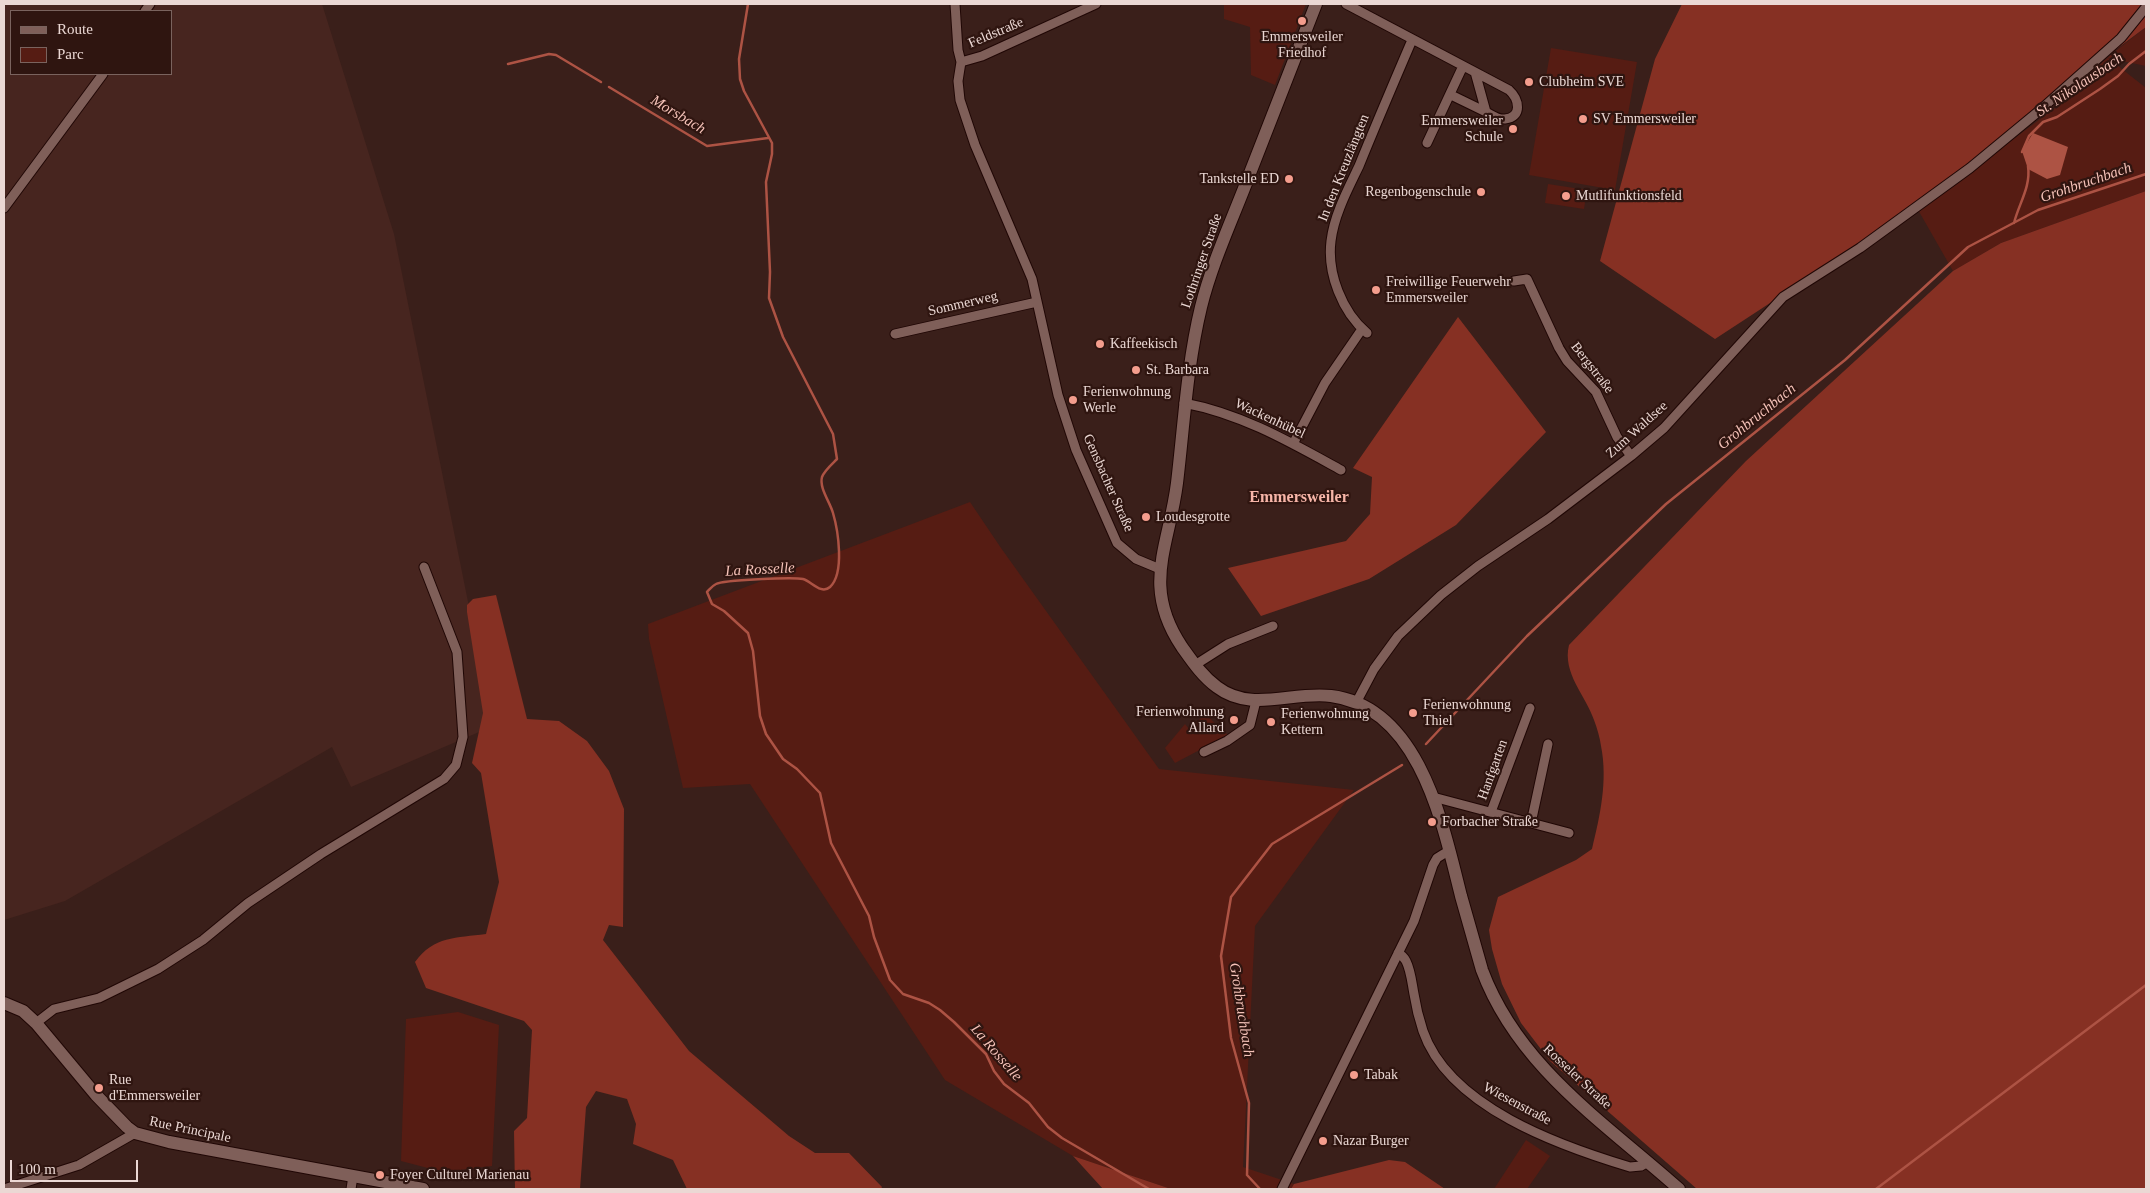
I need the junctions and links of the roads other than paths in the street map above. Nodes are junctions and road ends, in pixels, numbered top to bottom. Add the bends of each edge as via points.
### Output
1 (955, 4) edge
2 (1096, 4) edge
3 (1316, 4) edge
4 (1346, 4) edge
5 (2146, 7) edge
6 (1412, 40) junction
7 (961, 62) junction
8 (1463, 66) junction
9 (1475, 72) junction
10 (102, 75) edge
11 (1451, 95) junction
12 (1486, 112) junction
13 (1427, 143) dead end
14 (4, 208) edge
15 (1514, 282) dead end
16 (1037, 302) junction
17 (895, 334) dead end
18 (1184, 403) junction
19 (1293, 444) junction
20 (1632, 456) junction
21 (1341, 470) dead end
22 (424, 567) dead end
23 (1160, 569) junction
24 (1273, 626) dead end
25 (1195, 665) junction
26 (1256, 700) junction
27 (1356, 703) junction
28 (1530, 708) dead end
29 (1548, 744) dead end
30 (1204, 752) dead end
31 (1433, 797) junction
32 (1492, 812) junction
33 (1531, 823) junction
34 (1569, 833) dead end
35 (1450, 850) junction
36 (1398, 953) junction
37 (4, 1003) edge
38 (36, 1022) junction
39 (135, 1133) junction
40 (1648, 1162) junction
41 (352, 1183) edge
42 (4, 1189) edge
43 (423, 1189) edge
44 (1282, 1189) edge
45 (1679, 1189) edge

1 - 7 street, Gensbacher Straße
2 - 7 street, Feldstraße via 982,56
3 - 18 main road, Lothringer Straße via 1207,284
4 - 6 street
5 - 20 street, Zum Waldsee via 2121,38 2039,112 1970,168 1860,248 1783,297 1664,428
6 - 8 street
6 - 19 street, In den Kreuzlängten via 1340,210 1331,241 1335,284 1348,310 1365,331 1325,383
7 - 16 street, Gensbacher Straße via 958,81 966,120 1032,279
8 - 9 street
8 - 11 street
9 - 12 street
9 - 12 street via 1509,90 1516,95 1518,102 1518,110 1506,119
10 - 14 street
11 - 12 street
11 - 13 street
15 - 20 street, Bergstraße via 1527,279 1559,348 1596,392 1617,437
16 - 17 street, Sommerweg
16 - 23 street, Gensbacher Straße via 1066,422 1112,533 1117,543 1136,559
18 - 19 street, Wackenhübel via 1256,425
18 - 23 main road, Lothringer Straße via 1176,493
19 - 21 street, Wackenhübel
20 - 27 street, Zum Waldsee via 1441,595 1398,636 1374,669
22 - 38 street via 457,652 463,737 452,770 444,779 248,902 203,940 158,969 99,998 54,1009
23 - 25 main road via 1158,584 1163,610 1174,634
24 - 25 street via 1228,644
25 - 26 main road via 1231,695
26 - 27 main road via 1318,695 1345,698
26 - 30 street via 1250,725
27 - 31 main road via 1392,728 1413,757
28 - 32 street, Hanfgarten
29 - 33 street
31 - 32 street, Hanfgarten
31 - 35 main road
32 - 33 street, Hanfgarten
33 - 34 street, Hanfgarten
35 - 36 street via 1437,858 1433,865 1424,895
35 - 40 main road, Rosseler Straße via 1482,970 1506,1021 1545,1070
36 - 40 street, Wiesenstraße via 1407,962 1429,1046 1450,1076 1468,1093 1491,1110 1568,1145 1630,1167
36 - 44 street
37 - 38 main road, Rue Principale via 23,1011
38 - 39 main road, Rue Principale via 96,1095
39 - 41 main road, Rue Principale
39 - 42 street via 79,1165
40 - 45 main road, Rosseler Straße
41 - 43 main road, Rue Principale

